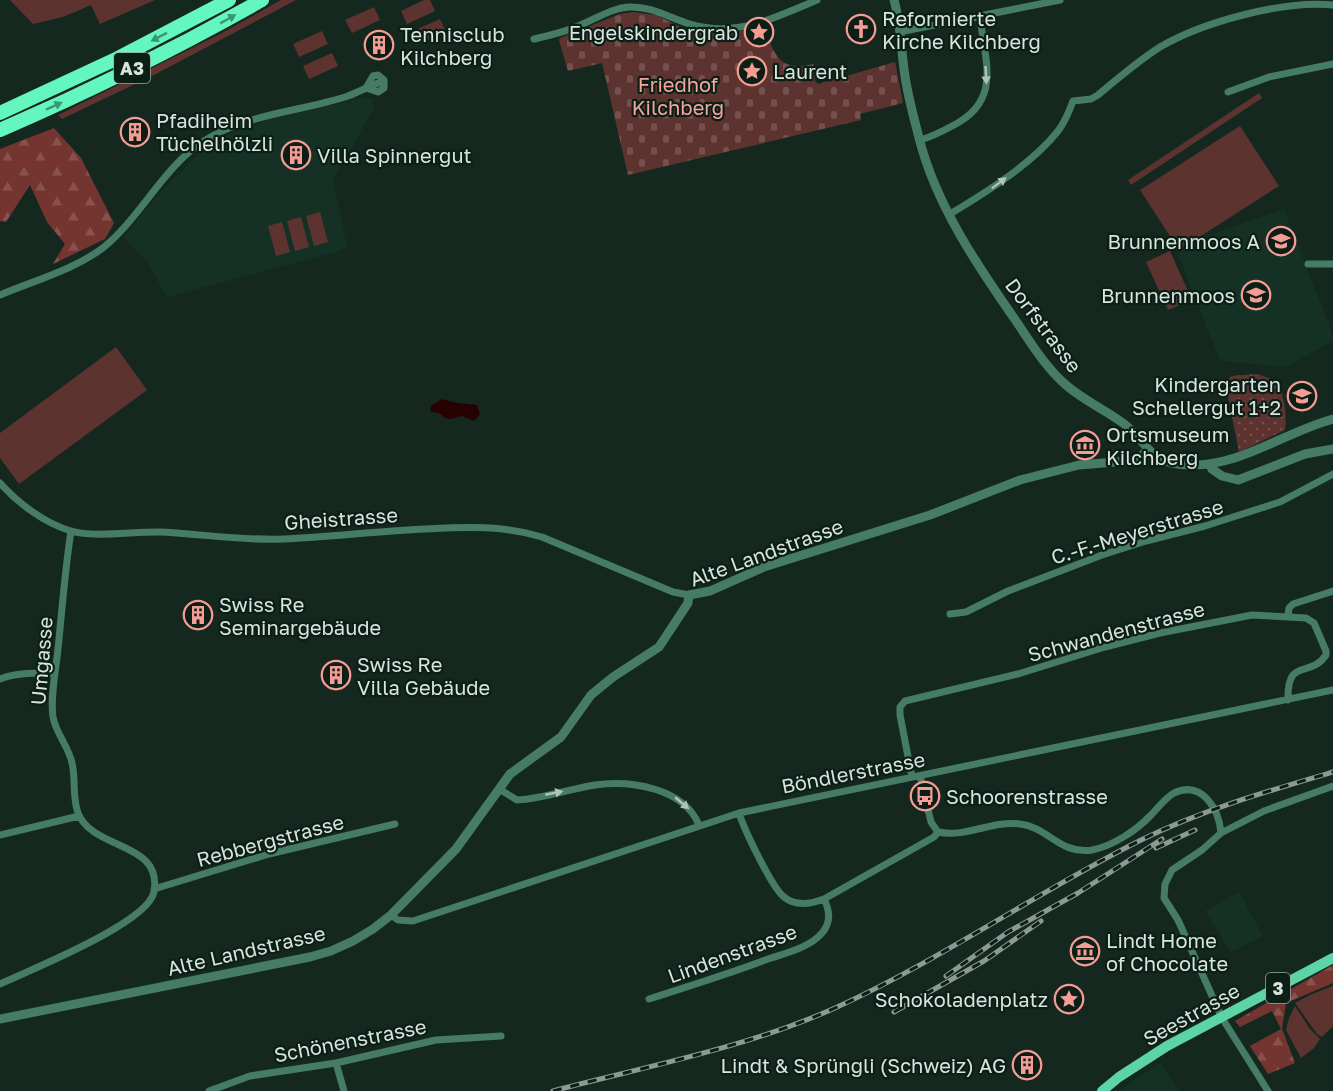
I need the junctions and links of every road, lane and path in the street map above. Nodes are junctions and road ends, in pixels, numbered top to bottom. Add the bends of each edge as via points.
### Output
1 (230, 0) edge
2 (262, 0) edge
3 (817, 0) edge
4 (894, 0) edge
5 (1060, 0) edge
6 (1333, 5) edge
7 (980, 17) junction
8 (899, 32) junction
9 (534, 39) dead end
10 (1333, 64) edge
11 (378, 83) dead end
12 (1228, 92) dead end
13 (0, 113) edge
14 (0, 130) edge
15 (920, 141) junction
16 (950, 214) junction
17 (1308, 264) dead end
18 (1333, 264) edge
19 (0, 295) edge
20 (1333, 419) edge
21 (1333, 449) edge
22 (1148, 450) junction
23 (1210, 464) junction
24 (1333, 474) edge
25 (0, 483) edge
26 (71, 531) junction
27 (1333, 591) edge
28 (689, 595) junction
29 (950, 614) dead end
30 (1288, 616) junction
31 (55, 674) junction
32 (0, 679) edge
33 (1333, 690) edge
34 (1287, 700) junction
35 (916, 777) junction
36 (1333, 786) edge
37 (499, 789) junction
38 (739, 813) junction
39 (80, 816) junction
40 (395, 824) dead end
41 (699, 825) junction
42 (938, 832) junction
43 (1221, 833) junction
44 (0, 835) edge
45 (154, 889) junction
46 (824, 899) junction
47 (391, 915) junction
48 (1333, 958) edge
49 (0, 984) edge
50 (650, 999) dead end
51 (1222, 1018) junction
52 (0, 1019) edge
53 (501, 1036) dead end
54 (336, 1063) junction
55 (209, 1091) edge
56 (344, 1091) edge
57 (1102, 1091) edge
58 (1268, 1091) edge

1 -> 13 highway, A3
14 -> 2 highway, A3 via 184,43
3 - 9 street via 756,24 713,30 681,22 653,9 625,7 573,29
4 - 8 street, Dorfstrasse
5 - 7 street
16 -> 6 street via 1030,158 1058,131 1073,101 1098,95 1162,46 1212,24 1266,11
7 - 8 street
7 -> 15 street via 987,84 981,105 967,119
8 - 15 street, Dorfstrasse via 905,80
10 - 12 street via 1269,77
11 - 19 street via 346,96 255,119 202,142 93,255
15 - 16 street, Dorfstrasse via 933,182
16 - 22 street, Dorfstrasse via 987,279 1046,364 1066,385 1129,428
17 - 18 street
20 - 23 street via 1252,452
21 - 23 street via 1305,454 1238,480 1222,476
22 - 23 street, Dorfstrasse via 1170,463
22 - 28 street, Alte Landstrasse via 1128,461 1079,465 1020,480 930,515
24 - 29 street, C.-F.-Meyerstrasse via 1280,502 1102,555 1008,591 966,612
25 - 26 street, Gheistrasse via 29,509
26 - 28 street, Gheistrasse via 280,539 496,527 542,537 673,592
26 - 31 street, Umgasse
27 - 30 street via 1293,604
28 - 37 street, Alte Landstrasse via 688,603 659,647 591,695 561,737 510,774
30 - 34 street, Schwandenstrasse via 1314,623 1326,654 1290,677
30 - 35 street, Schwandenstrasse via 1252,615 1192,626 905,701 900,715
31 - 32 street via 29,673
31 - 39 street, Umgasse via 53,720 70,754
33 - 34 street, Böndlerstrasse
34 - 35 street, Böndlerstrasse
35 - 38 street, Böndlerstrasse
35 - 42 street
36 - 43 street via 1264,811
37 -> 41 street via 517,800 596,785 643,786 671,794 695,815
37 - 47 street, Alte Landstrasse via 456,849
38 - 41 street, Böndlerstrasse
38 - 46 street via 782,896 803,904
39 - 44 street
39 - 45 street via 99,836 142,856 153,873
40 - 45 street, Rebbergstrasse via 269,854
41 - 47 street, Böndlerstrasse via 413,921
42 - 43 street via 959,833 1018,824 1032,827 1067,848 1091,850 1133,831 1167,798 1184,790 1211,801
42 - 46 street
43 - 51 street via 1172,870 1164,893
45 - 49 street via 145,906 123,922 67,954
46 - 50 street, Lindenstrasse via 829,909 824,931 806,946
47 - 52 street, Alte Landstrasse via 352,941 310,957
48 - 51 main road, Seestrasse / 3
51 - 57 main road, Seestrasse / 3 via 1167,1046
51 - 58 street
53 - 54 street, Schönenstrasse via 436,1040
54 - 55 street, Schönenstrasse via 250,1076
54 - 56 street

